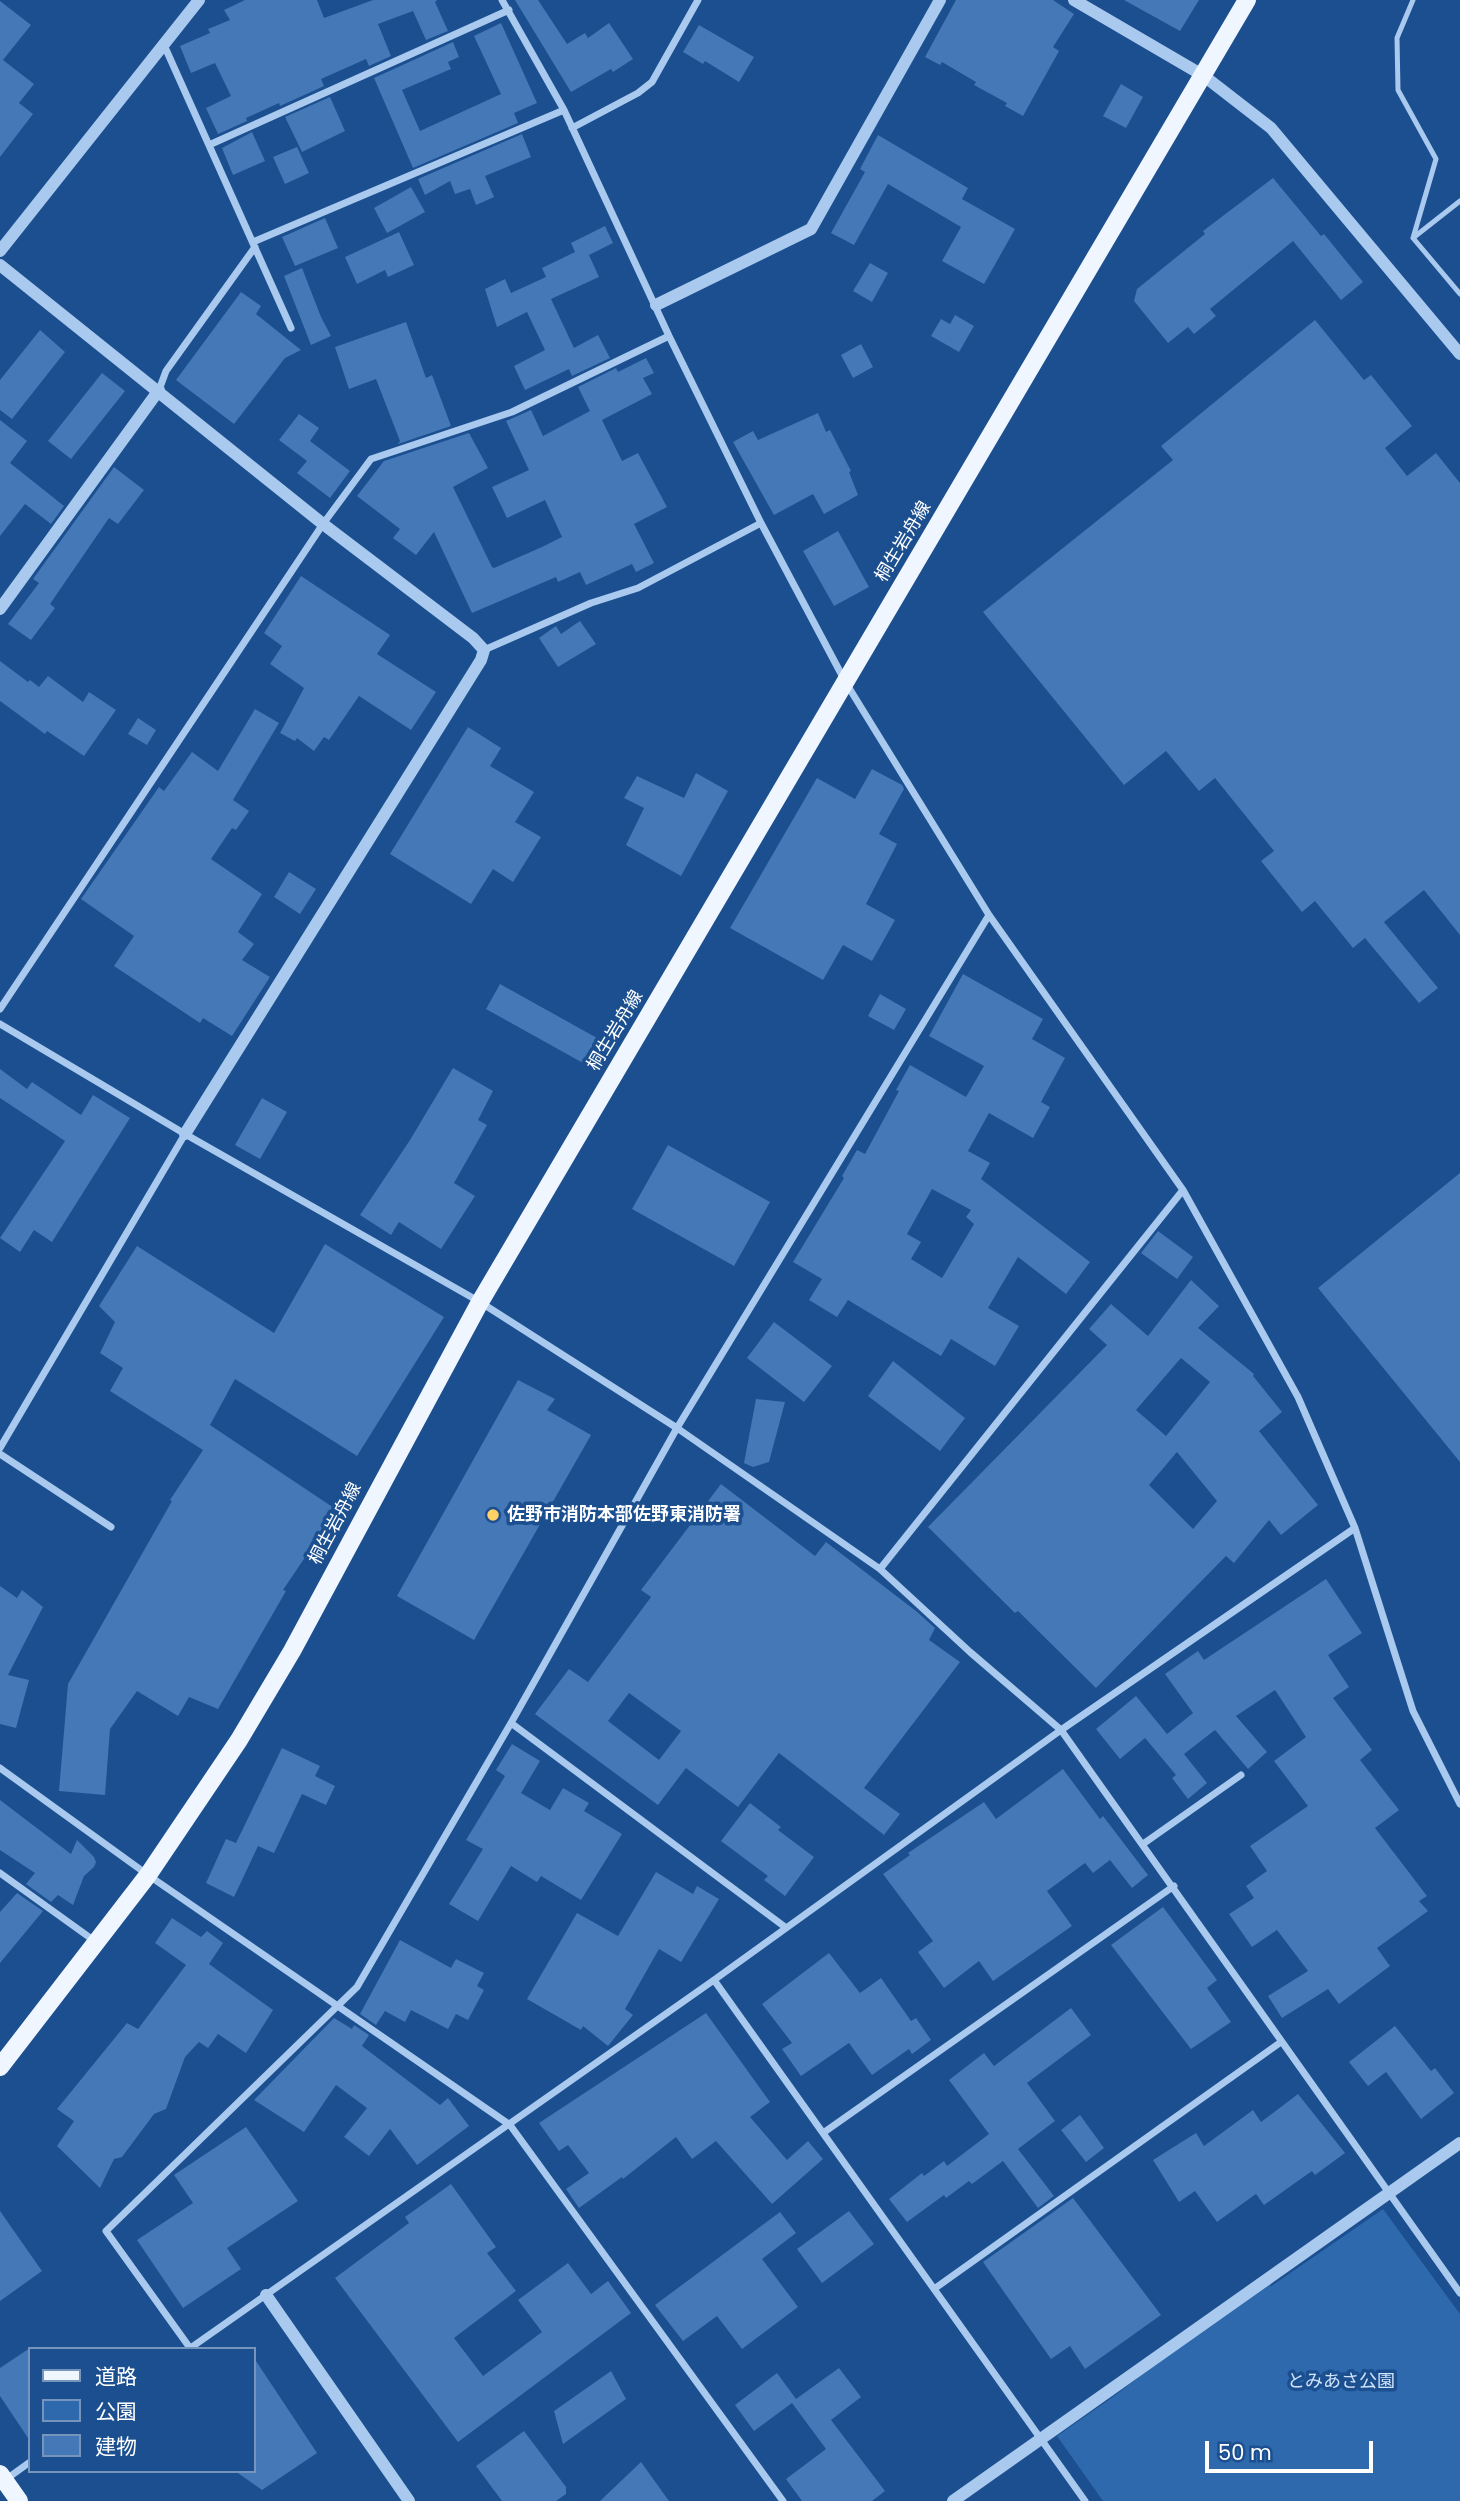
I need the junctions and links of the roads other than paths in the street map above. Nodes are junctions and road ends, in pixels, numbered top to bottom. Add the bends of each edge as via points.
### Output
1 (199, 0) edge
2 (502, 0) edge
3 (698, 0) edge
4 (940, 0) edge
5 (1074, 0) edge
6 (1247, 0) edge
7 (1413, 0) edge
8 (509, 10) junction
9 (164, 45) junction
10 (1203, 76) junction
11 (564, 110) junction
12 (572, 128) junction
13 (209, 145) junction
14 (1460, 201) edge
15 (1412, 238) junction
16 (254, 244) junction
17 (0, 251) edge
18 (0, 265) edge
19 (1460, 294) edge
20 (656, 305) junction
21 (291, 328) dead end
22 (669, 337) junction
23 (1460, 354) edge
24 (159, 390) junction
25 (761, 523) junction
26 (323, 524) junction
27 (0, 609) edge
28 (484, 650) junction
29 (846, 683) junction
30 (989, 915) junction
31 (0, 1009) edge
32 (0, 1024) edge
33 (185, 1134) junction
34 (1183, 1189) junction
35 (480, 1302) junction
36 (677, 1428) junction
37 (0, 1448) edge
38 (0, 1454) edge
39 (111, 1527) dead end
40 (1355, 1528) junction
41 (880, 1569) junction
42 (511, 1723) junction
43 (1061, 1730) junction
44 (0, 1768) edge
45 (1241, 1775) dead end
46 (1460, 1804) edge
47 (1143, 1844) junction
48 (0, 1873) edge
49 (148, 1875) junction
50 (1174, 1886) junction
51 (785, 1927) junction
52 (96, 1941) junction
53 (715, 1980) junction
54 (337, 2007) junction
55 (1281, 2042) junction
56 (0, 2067) edge
57 (510, 2125) junction
58 (823, 2133) junction
59 (1460, 2143) edge
60 (1390, 2194) junction
61 (934, 2288) junction
62 (1460, 2293) edge
63 (266, 2295) junction
64 (188, 2347) edge
65 (190, 2347) edge
66 (1041, 2440) junction
67 (28, 2463) edge
68 (1, 2479) edge
69 (19, 2501) edge
70 (409, 2501) edge
71 (783, 2501) edge
72 (953, 2501) edge
73 (1085, 2501) edge

1 - 9 street
2 - 8 street
3 - 12 street via 652,82
4 - 20 street via 811,229
5 - 10 street
6 - 10 main road, 桐生岩舟線
7 - 15 lane via 1397,38 1398,90 1436,159
8 - 11 street
8 - 13 street
9 - 13 street
9 - 17 street
10 - 23 street via 1270,128
10 - 29 main road, 桐生岩舟線
11 - 12 street
11 - 16 street
12 - 20 street
13 - 16 street
14 - 15 lane
15 - 19 lane
16 - 21 street
16 - 24 street via 166,371
18 - 24 street
20 - 22 street
22 - 25 street
22 - 26 street via 512,412 371,459
24 - 26 street
24 - 27 street
25 - 28 street via 638,588
25 - 29 street
26 - 28 street
26 - 31 street
28 - 33 street
29 - 30 street
29 - 35 main road, 桐生岩舟線
30 - 34 street
30 - 36 street
32 - 33 street
33 - 35 street
33 - 37 street
34 - 40 street via 1298,1397
34 - 41 street
35 - 36 street
35 - 49 main road, 桐生岩舟線 via 292,1651 232,1751
36 - 41 street
36 - 42 street
38 - 39 street
40 - 43 street
40 - 46 street via 1413,1711
41 - 43 street
42 - 51 street
42 - 54 street via 357,1987
43 - 47 street
43 - 51 street
44 - 49 street
45 - 47 street
47 - 50 street
48 - 52 street
49 - 52 main road, 桐生岩舟線
49 - 54 street
50 - 55 street
50 - 58 street
51 - 53 street
52 - 56 main road, 桐生岩舟線
53 - 57 street
53 - 58 street
54 - 57 street
54 - 64 street via 106,2231
55 - 60 street
55 - 61 street
57 - 63 street
57 - 71 street
58 - 61 street
59 - 60 street
60 - 62 street
60 - 66 street
61 - 66 street
63 - 65 street
63 - 70 street
66 - 72 street
66 - 73 street
67 - 68 street
68 - 69 main road

